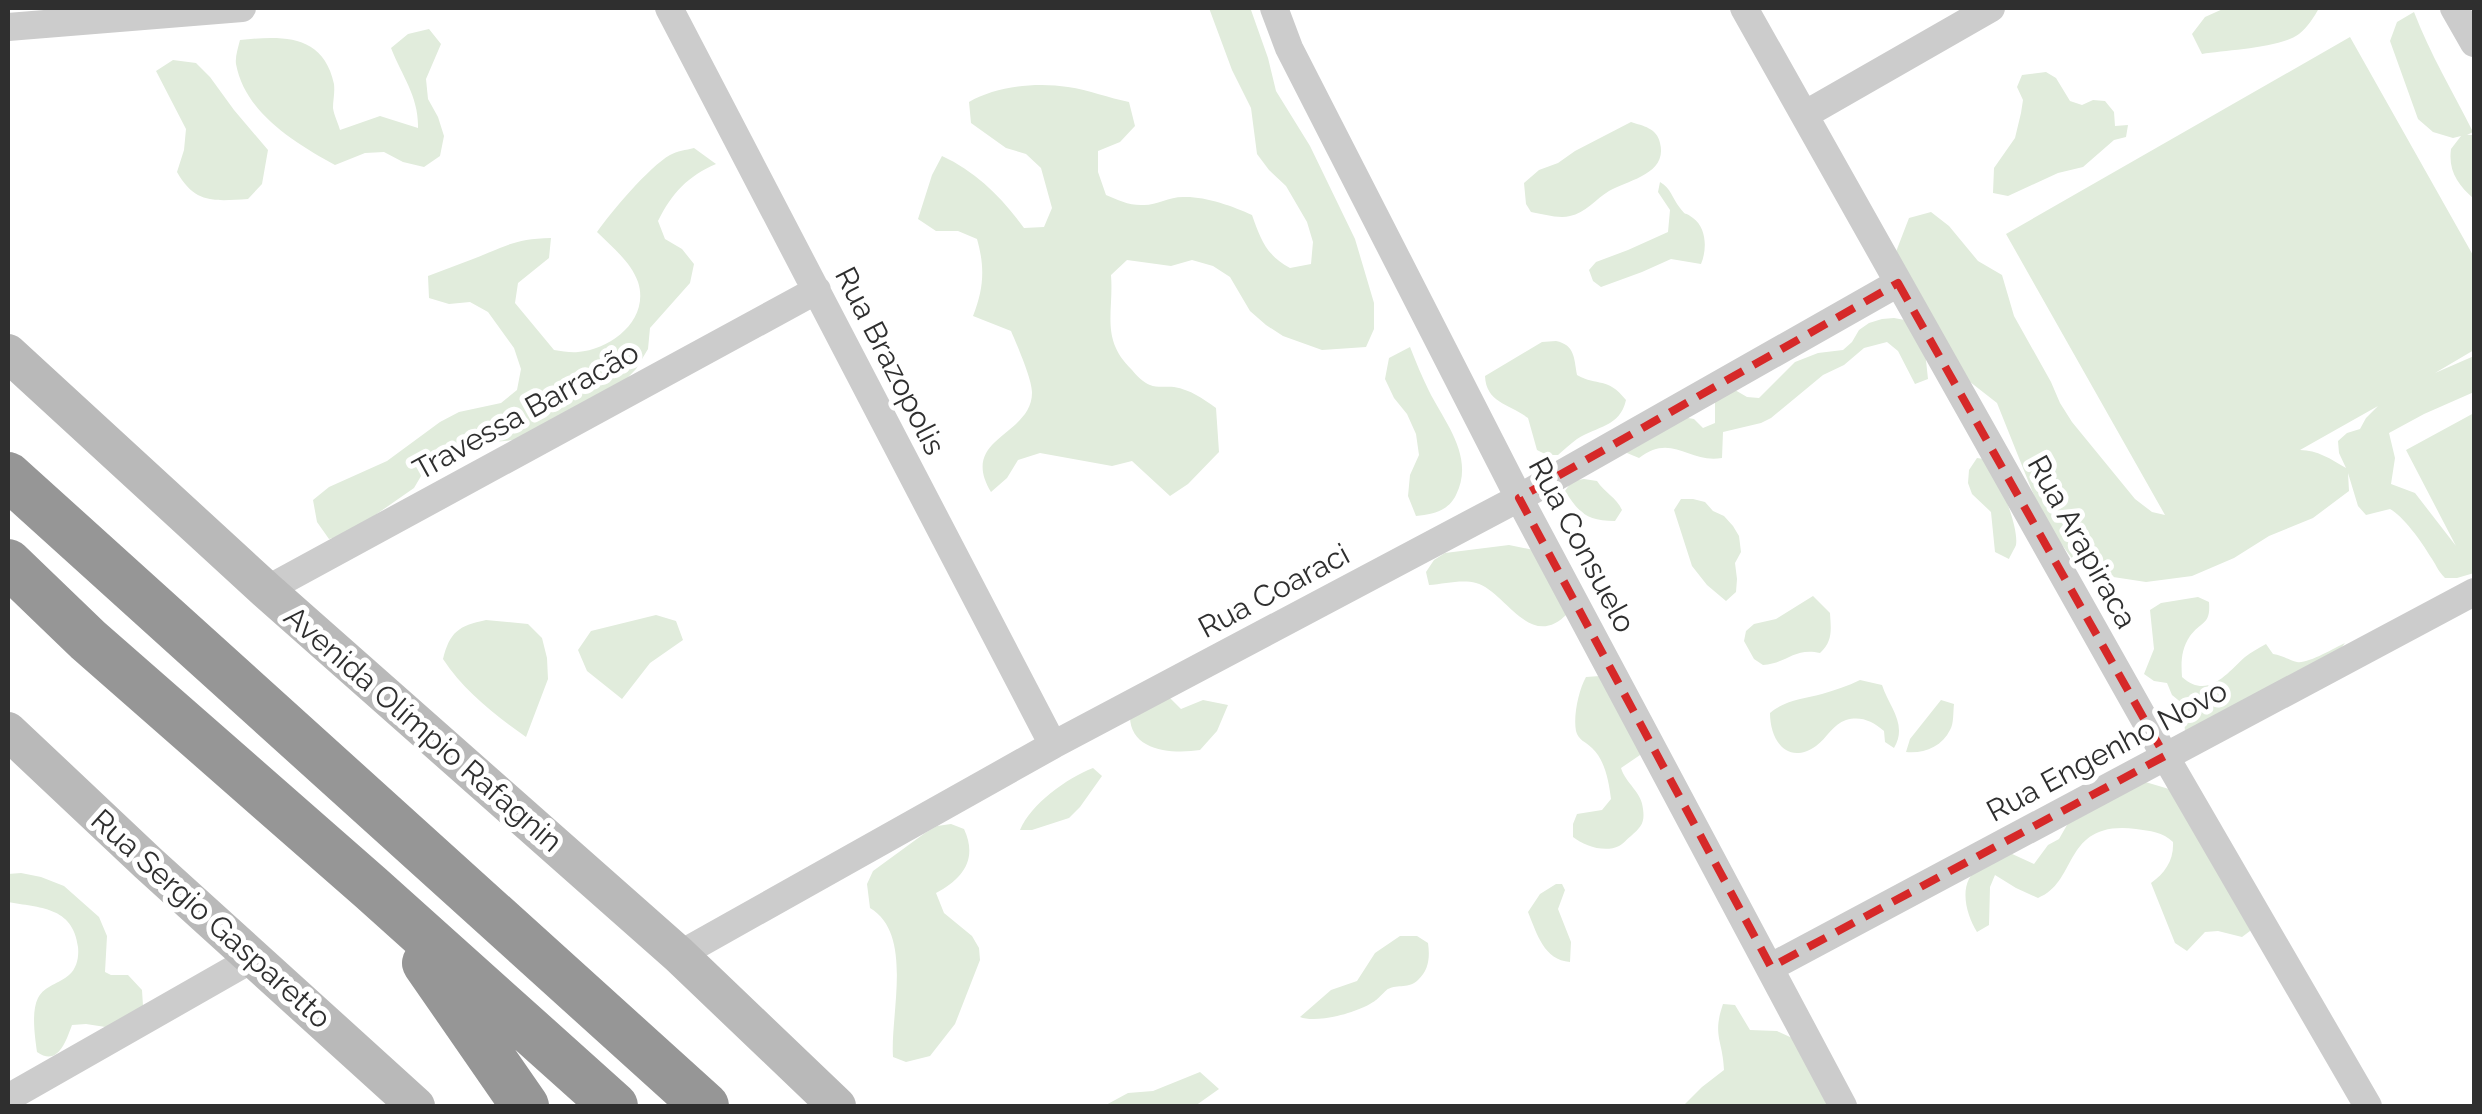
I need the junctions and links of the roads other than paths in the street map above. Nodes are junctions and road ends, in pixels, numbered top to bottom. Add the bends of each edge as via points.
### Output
1 (242, 8) edge
2 (669, 8) edge
3 (1274, 8) edge
4 (1744, 8) edge
5 (1991, 8) edge
6 (2454, 8) edge
7 (8, 27) edge
8 (2474, 43) edge
9 (1806, 114) junction
10 (1898, 282) junction
11 (817, 290) junction
12 (8, 352) edge
13 (8, 476) edge
14 (1519, 498) junction
15 (8, 563) edge
16 (266, 590) junction
17 (2474, 592) edge
18 (8, 731) edge
19 (1053, 745) junction
20 (2165, 756) junction
21 (371, 888) junction
22 (680, 955) junction
23 (252, 959) junction
24 (1771, 968) junction
25 (8, 1098) edge
26 (416, 1106) edge
27 (525, 1106) edge
28 (614, 1106) edge
29 (705, 1106) edge
30 (837, 1106) edge
31 (1843, 1106) edge
32 (2368, 1106) edge

1 - 7 street
2 - 11 street, Rua Brazopolis
3 - 14 street, Rua Consuelo
4 - 9 street, Rua Arapiraca
5 - 9 street
6 - 8 street
9 - 10 street, Rua Arapiraca
10 - 14 street, Rua Coaraci
10 - 20 street, Rua Arapiraca
11 - 16 street, Travessa Barracão
11 - 19 street, Rua Brazopolis
12 - 16 street, Avenida Olímpio Rafagnin
13 - 29 highway
14 - 19 street, Rua Coaraci
14 - 24 street, Rua Consuelo
15 - 21 highway
16 - 22 street, Avenida Olímpio Rafagnin
17 - 20 street, Rua Engenho Novo
18 - 23 street, Rua Sergio Gasparetto
19 - 22 street, Rua Coaraci
20 - 24 street, Rua Engenho Novo
20 - 32 street, Rua Arapiraca
21 - 27 highway
21 - 28 highway
22 - 30 street, Avenida Olímpio Rafagnin
23 - 25 street
23 - 26 street, Rua Sergio Gasparetto
24 - 31 street, Rua Consuelo

